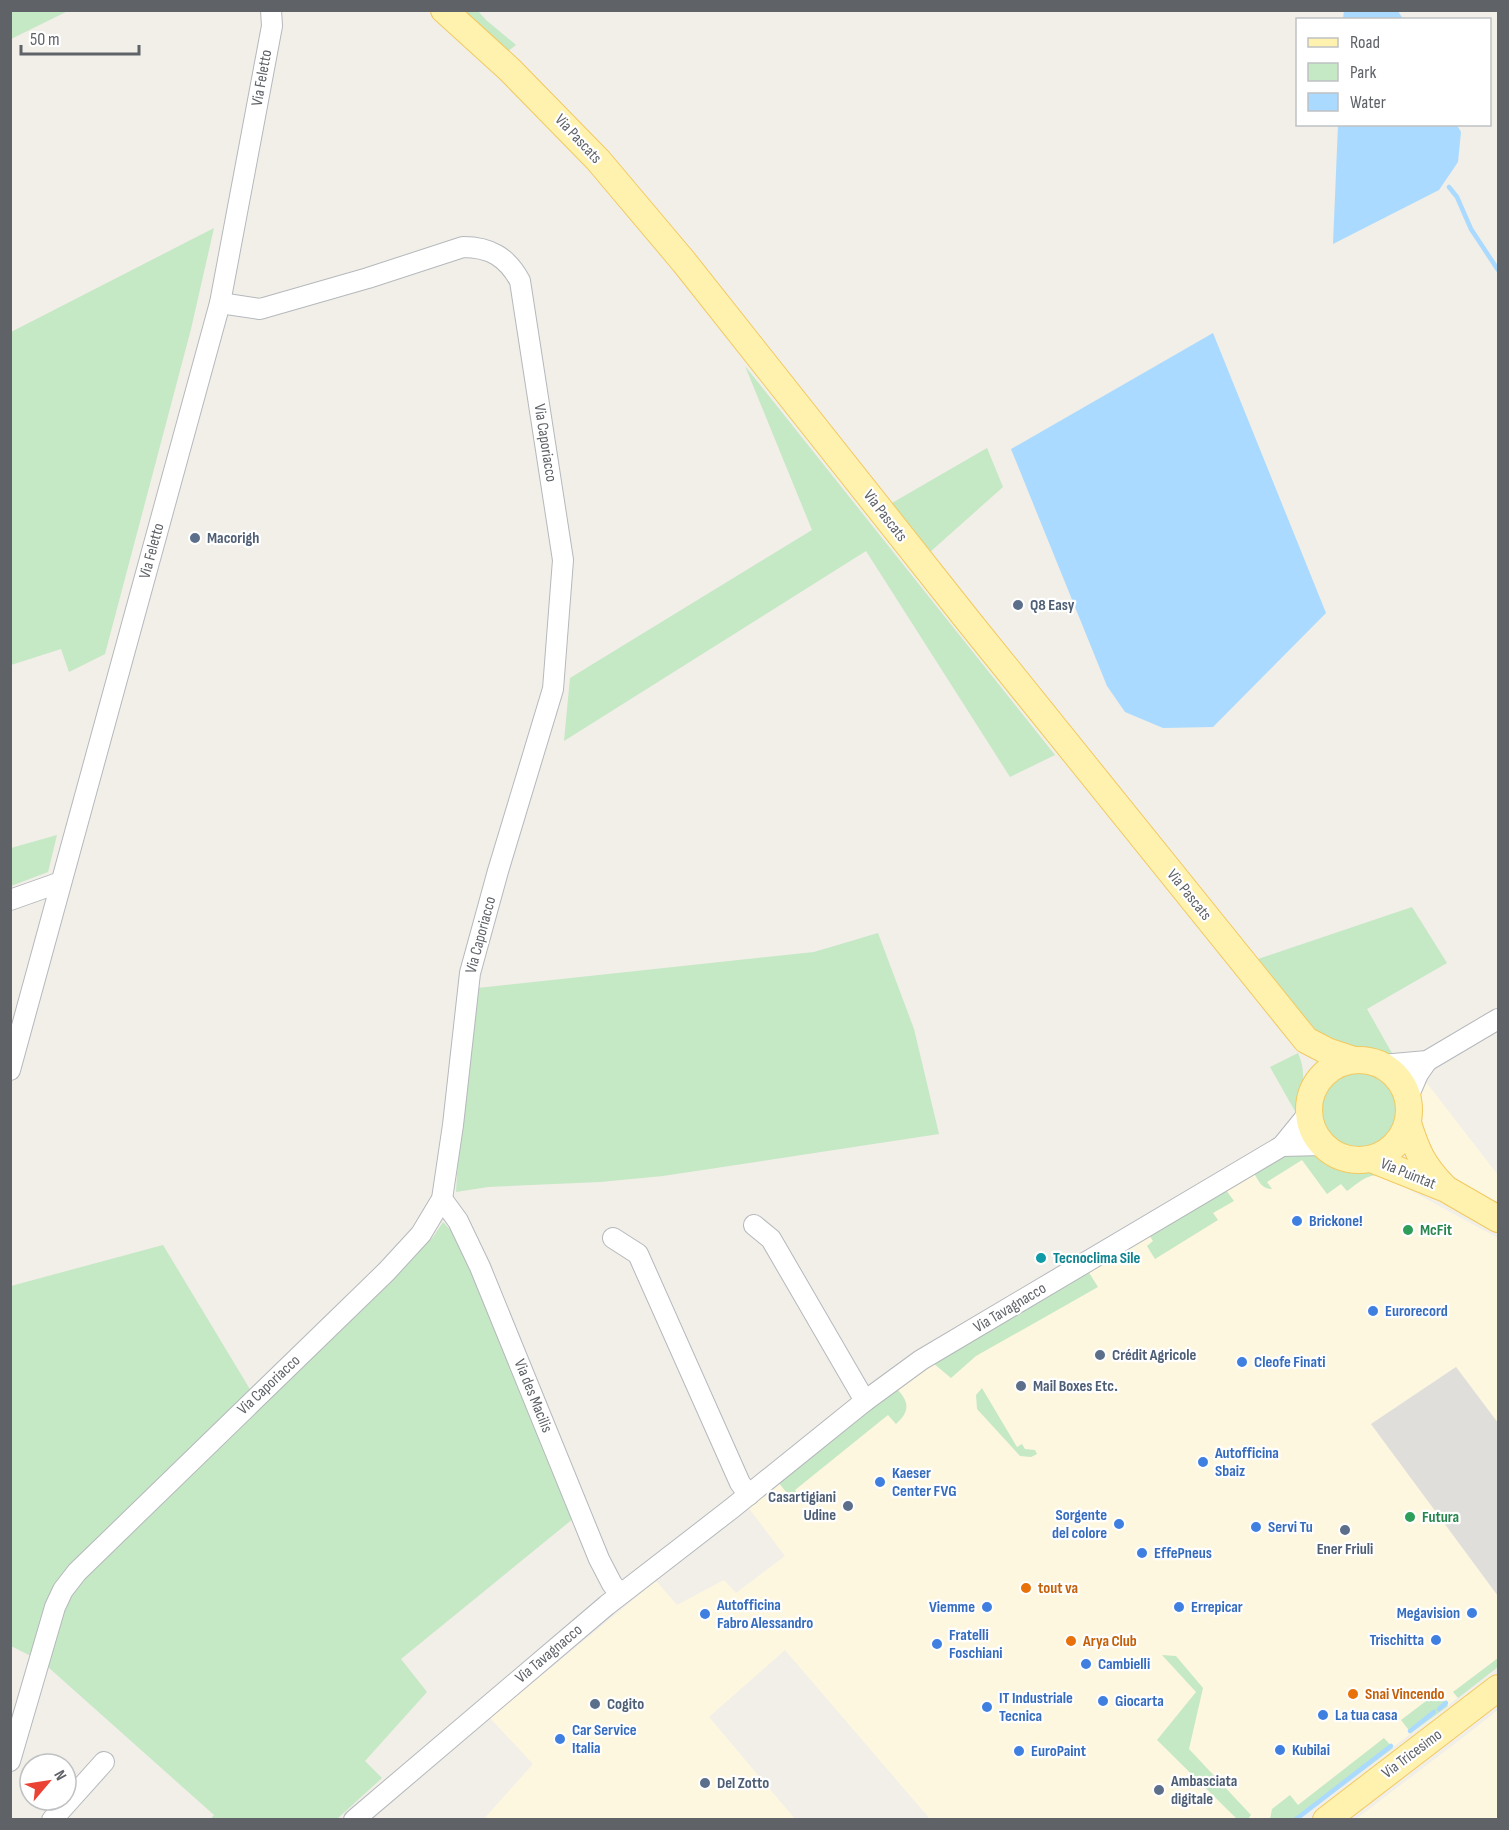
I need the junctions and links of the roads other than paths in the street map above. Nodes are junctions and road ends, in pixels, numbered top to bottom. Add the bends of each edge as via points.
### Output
1 (444, 10) edge
2 (274, 16) edge
3 (220, 303) junction
4 (61, 882) junction
5 (10, 900) edge
6 (1498, 1019) edge
7 (1306, 1040) junction
8 (1352, 1059) junction
9 (1427, 1061) junction
10 (1382, 1065) junction
11 (10, 1070) edge
12 (1313, 1088) junction
13 (1408, 1097) junction
14 (1308, 1114) junction
15 (1408, 1123) junction
16 (1323, 1145) junction
17 (1282, 1146) junction
18 (1371, 1159) junction
19 (1446, 1189) junction
20 (442, 1200) junction
21 (1498, 1219) edge
22 (754, 1225) dead end
23 (613, 1238) dead end
24 (865, 1401) junction
25 (748, 1495) junction
26 (620, 1594) junction
27 (1498, 1688) edge
28 (10, 1761) edge
29 (104, 1762) dead end
30 (366, 1815) edge
31 (52, 1820) edge
32 (1326, 1820) edge

1 - 7 main road, Via Pascats via 548,106 684,262
2 - 3 street, Via Feletto
3 - 4 street, Via Feletto
3 - 20 street, Via Caporiacco via 260,309 463,247 497,254 508,262 520,281 559,526 561,599 553,689 470,973
4 - 5 street
4 - 11 street, Via Feletto
6 - 9 street
7 - 8 main road, Via Pascats
7 - 12 main road, Via Pascats
8 - 10 main road
8 - 12 main road via 1322,1074
9 - 10 street
9 - 13 street
10 - 13 main road via 1398,1078
12 - 14 main road
13 - 15 main road
14 - 16 main road via 1312,1131
14 - 17 street, Via Tavagnacco
15 - 18 main road via 1400,1140
15 - 19 main road, Via Puintat via 1427,1169
16 - 17 street, Via Tavagnacco
16 - 18 main road via 1353,1160
17 - 24 street, Via Tavagnacco via 921,1360
18 - 19 main road, Via Puintat
19 - 21 main road, Via Puintat
20 - 26 street, Via des Macilis via 458,1221 476,1258 599,1559
20 - 28 street, Via Caporiacco via 421,1234 387,1271 76,1572 55,1607
22 - 24 street via 771,1239
23 - 25 street via 638,1254
24 - 25 street, Via Tavagnacco
25 - 26 street, Via Tavagnacco
26 - 30 street, Via Tavagnacco
27 - 32 main road, Via Tricesimo
29 - 31 street

